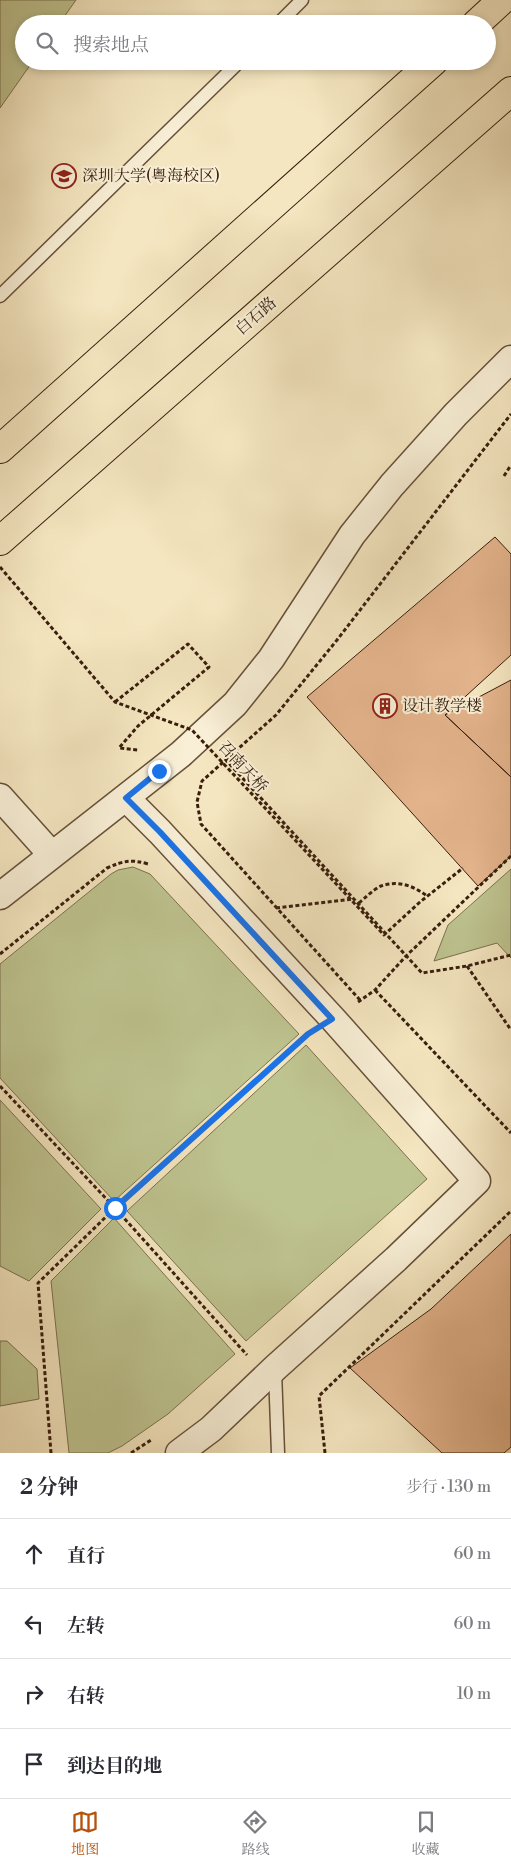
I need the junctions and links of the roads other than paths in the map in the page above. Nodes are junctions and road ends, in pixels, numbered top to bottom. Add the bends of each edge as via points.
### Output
1 (302, 0) edge
2 (502, 0) edge
3 (287, 15) edge
4 (486, 15) edge
5 (231, 70) edge
6 (424, 70) edge
7 (511, 91) edge
8 (0, 296) edge
9 (511, 359) edge
10 (0, 449) edge
11 (0, 541) edge
12 (0, 797) edge
13 (126, 798) junction
14 (52, 855) junction
15 (0, 896) edge
16 (275, 1368) junction
17 (179, 1453) edge
18 (278, 1453) edge

1 - 3 lane
2 - 4 main road
5 - 8 lane
6 - 10 main road
7 - 11 main road, 白石路
9 - 13 street via 392,485 352,535 271,659 235,704 181,754
12 - 14 street
13 - 14 street
13 - 16 street via 332,1019 477,1181
14 - 15 street
16 - 17 street via 211,1429
16 - 18 lane

